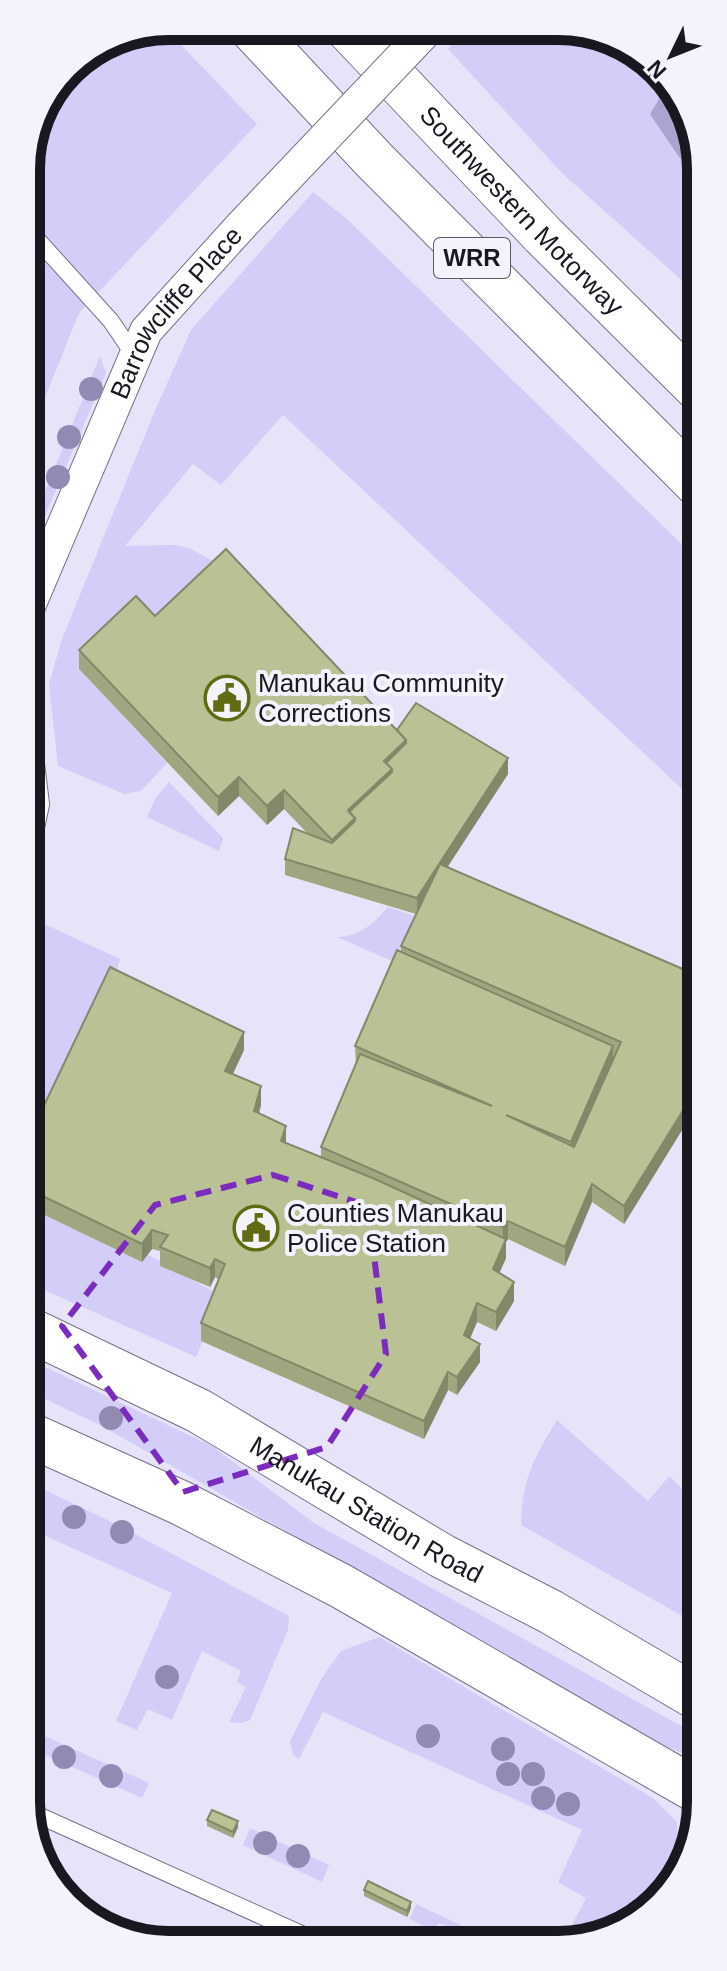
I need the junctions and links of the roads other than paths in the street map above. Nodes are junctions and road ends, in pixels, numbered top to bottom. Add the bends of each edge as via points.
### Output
1 (262, 40) edge
2 (358, 40) edge
3 (418, 40) edge
4 (40, 242) edge
5 (134, 355) junction
6 (687, 378) edge
7 (687, 474) edge
8 (40, 578) edge
9 (40, 1335) edge
10 (40, 1439) edge
11 (687, 1692) edge
12 (687, 1785) edge
13 (41, 1816) edge
14 (295, 1931) edge

1 - 7 main road, WRR
2 - 6 main road, Southwestern Motorway / WRR
3 - 5 street, Barrowcliffe Place, bridge via 146,331
4 - 5 lane via 111,321
5 - 8 street, Barrowcliffe Place
9 - 11 main road, Manukau Station Road via 199,1411 442,1556
10 - 12 main road via 181,1503 341,1586
13 - 14 lane

